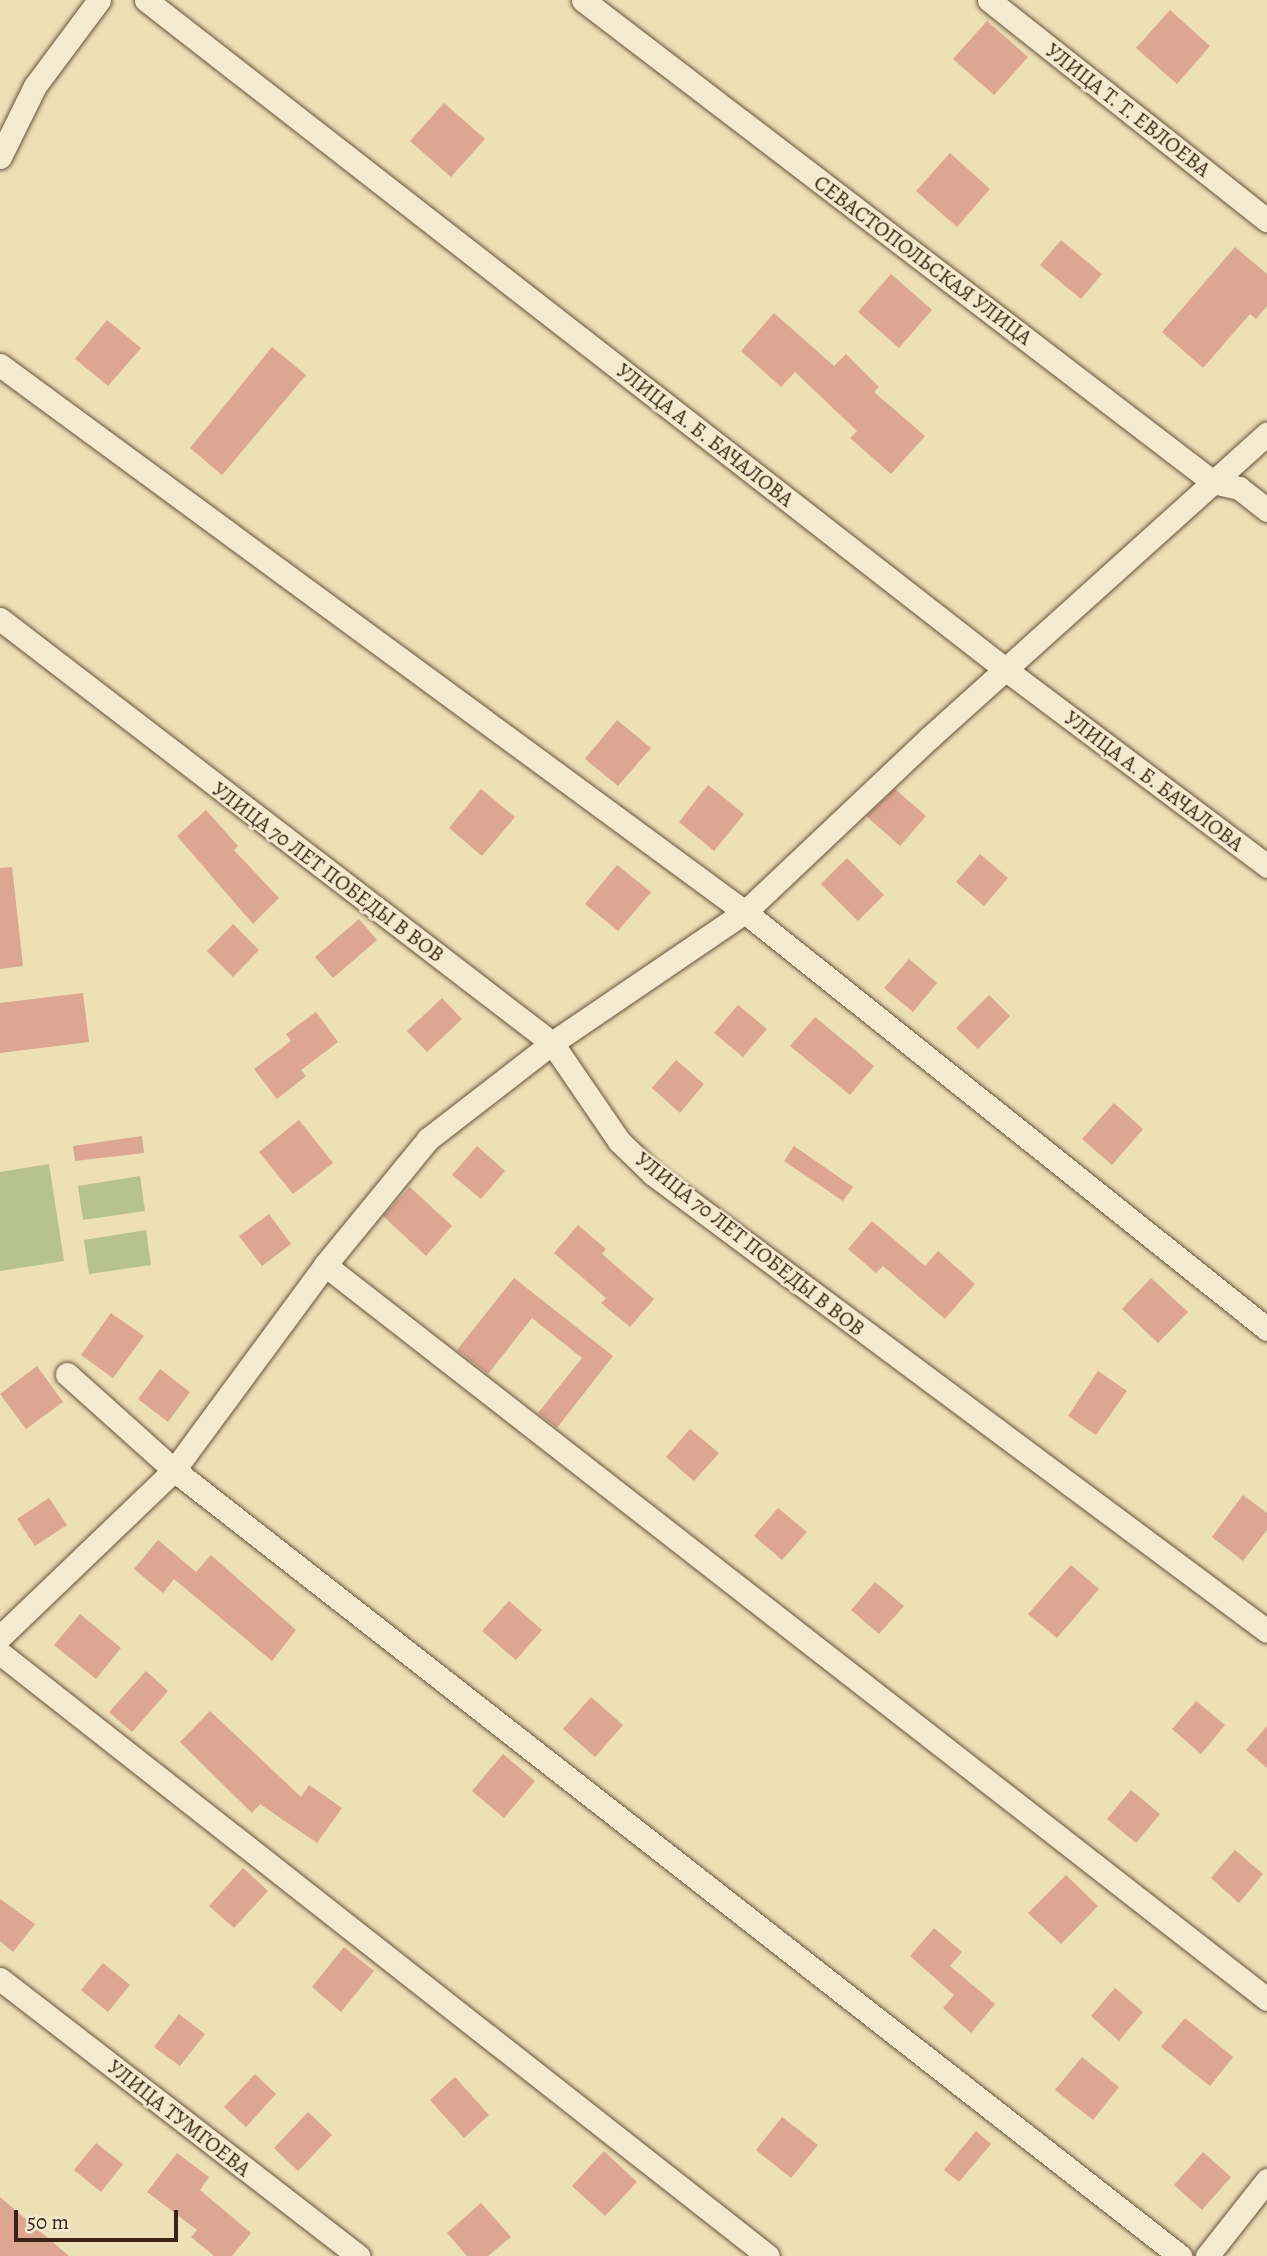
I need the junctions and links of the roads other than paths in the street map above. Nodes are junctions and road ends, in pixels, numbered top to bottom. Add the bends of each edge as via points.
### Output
1 (99, 0) edge
2 (145, 0) edge
3 (583, 0) edge
4 (989, 0) edge
5 (0, 157) edge
6 (1267, 220) edge
7 (0, 365) edge
8 (1267, 434) edge
9 (1213, 482) junction
10 (1267, 510) edge
11 (0, 619) edge
12 (1005, 669) junction
13 (1267, 866) edge
14 (745, 912) junction
15 (552, 1043) junction
16 (325, 1265) junction
17 (1267, 1329) edge
18 (67, 1374) dead end
19 (174, 1470) junction
20 (1267, 1631) edge
21 (0, 1637) edge
22 (0, 1653) edge
23 (0, 1979) edge
24 (1267, 1999) edge
25 (1267, 2180) edge
26 (358, 2256) edge
27 (768, 2256) edge
28 (1180, 2256) edge
29 (1207, 2256) edge

1 - 5 street via 35,86
2 - 12 street, УЛИЦА А. Б. БАЧАЛОВА
3 - 9 street, СЕВАСТОПОЛЬСКАЯ УЛИЦА
4 - 6 street, УЛИЦА Т. Т. ЕВЛОЕВА
7 - 14 street
8 - 9 street
9 - 10 street, СЕВАСТОПОЛЬСКАЯ УЛИЦА via 1239,488
9 - 12 street
11 - 15 street, УЛИЦА 70 ЛЕТ ПОБЕДЫ В ВОВ
12 - 13 street, УЛИЦА А. Б. БАЧАЛОВА
12 - 14 street
14 - 15 street
14 - 17 street
15 - 16 street via 428,1139
15 - 20 street, УЛИЦА 70 ЛЕТ ПОБЕДЫ В ВОВ via 620,1141 653,1174
16 - 19 street
16 - 24 street
18 - 19 street
19 - 21 street
19 - 28 street
22 - 27 street
23 - 26 street, УЛИЦА ТУМГОЕВА
25 - 29 street

